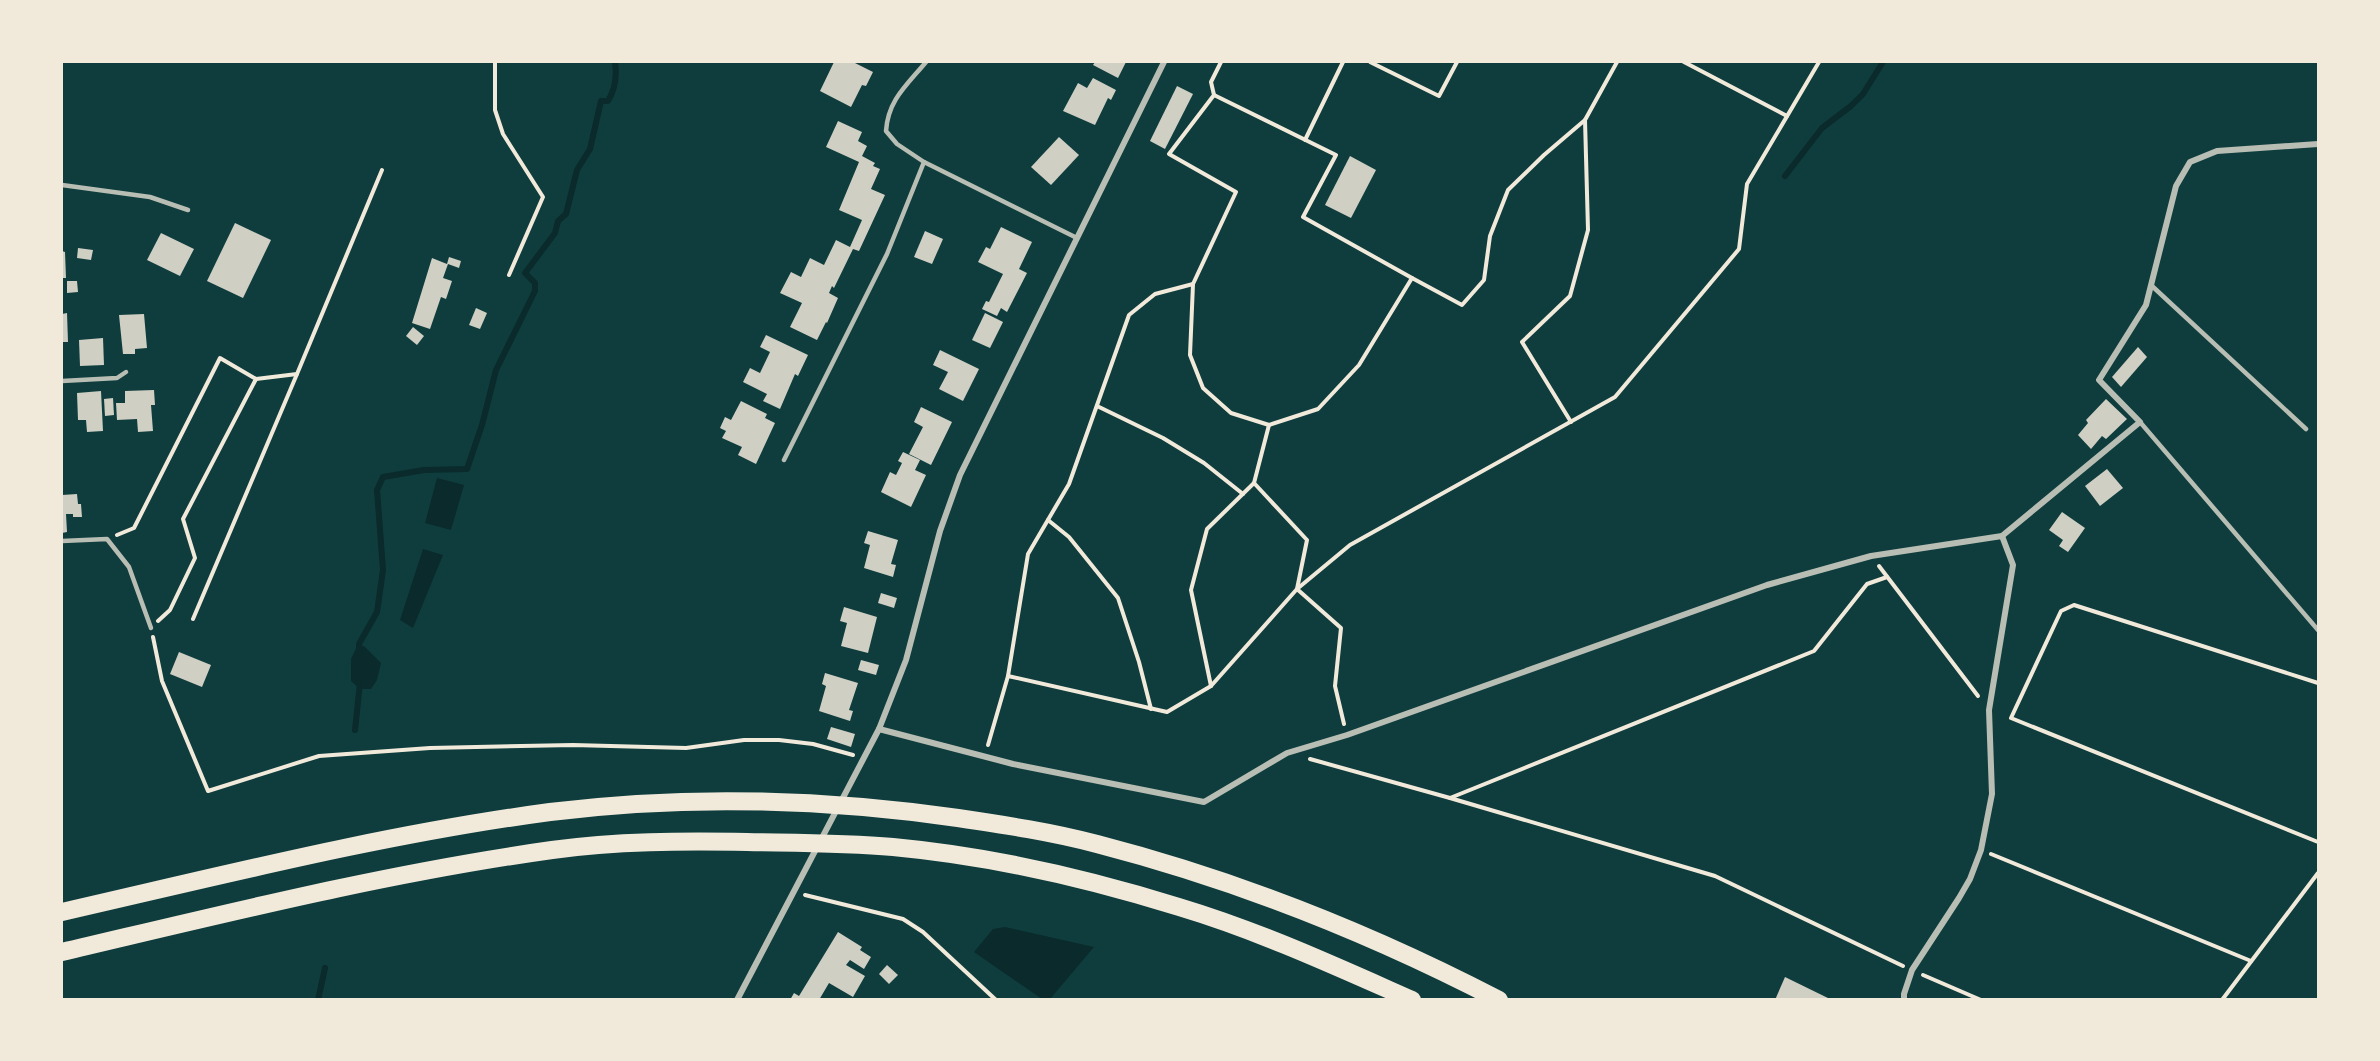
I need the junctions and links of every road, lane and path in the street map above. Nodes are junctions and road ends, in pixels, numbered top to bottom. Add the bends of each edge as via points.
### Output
1 (495, 62) edge
2 (926, 62) edge
3 (1164, 62) edge
4 (1221, 62) edge
5 (1343, 62) edge
6 (1372, 62) edge
7 (1457, 62) edge
8 (1617, 62) edge
9 (1683, 62) edge
10 (1819, 62) edge
11 (1214, 95) junction
12 (1787, 116) junction
13 (1585, 120) junction
14 (1305, 140) junction
15 (2319, 144) edge
16 (924, 162) junction
17 (382, 170) dead end
18 (62, 185) edge
19 (188, 210) dead end
20 (1077, 238) junction
21 (509, 275) dead end
22 (1412, 278) junction
23 (1193, 284) junction
24 (2152, 286) junction
25 (126, 372) dead end
26 (297, 374) junction
27 (256, 379) junction
28 (62, 381) edge
29 (1097, 406) junction
30 (1571, 422) junction
31 (2140, 422) junction
32 (1269, 425) junction
33 (2306, 429) dead end
34 (784, 460) dead end
35 (1254, 483) junction
36 (1243, 494) junction
37 (1048, 520) junction
38 (2002, 536) junction
39 (107, 539) junction
40 (62, 540) edge
41 (1871, 556) junction
42 (1887, 577) junction
43 (1297, 589) junction
44 (193, 619) dead end
45 (151, 628) junction
46 (2319, 630) edge
47 (1008, 676) junction
48 (2319, 683) edge
49 (1211, 686) junction
50 (1151, 709) junction
51 (1989, 710) junction
52 (879, 729) junction
53 (1347, 735) junction
54 (1287, 753) junction
55 (984, 756) junction
56 (863, 762) junction
57 (1450, 798) junction
58 (2319, 842) edge
59 (1981, 850) junction
60 (2319, 873) edge
61 (795, 889) junction
62 (62, 912) edge
63 (62, 952) edge
64 (2251, 961) junction
65 (1912, 970) junction
66 (737, 999) edge
67 (996, 999) edge
68 (1412, 999) edge
69 (1499, 999) edge
70 (1904, 999) edge
71 (1981, 999) edge
72 (2222, 999) edge

1 - 21 path via 495,110 503,134 543,197
2 - 16 lane via 887,114 886,131 897,144
3 - 20 street
4 - 11 path via 1211,82
5 - 14 path
6 - 7 path via 1439,96
8 - 13 path
9 - 12 path
10 - 12 path
11 - 14 path
11 - 23 path via 1169,154 1236,192
12 - 30 path via 1747,184 1739,249 1616,397
13 - 22 path via 1508,190 1490,236 1484,280 1462,305
13 - 30 path via 1588,230 1570,296 1522,342
14 - 22 path via 1336,155 1303,217
15 - 24 street via 2217,151 2190,162 2176,186
16 - 20 lane
16 - 34 lane via 887,254
17 - 26 path
18 - 19 lane via 150,197
20 - 52 street via 960,476 940,531 906,660
22 - 32 path via 1359,365 1318,409
23 - 29 path via 1155,294 1129,315
23 - 32 path via 1190,355 1203,388 1231,412
24 - 31 street via 2146,305 2099,380
24 - 33 lane
25 - 28 lane via 117,378
26 - 27 path
26 - 44 path
27 - 39 path via 220,358 134,528
27 - 45 path via 183,519 195,558 170,610
29 - 36 path via 1163,438
29 - 37 path via 1069,484
30 - 43 path via 1350,544
31 - 38 street
31 - 46 lane
32 - 35 path
35 - 36 path
35 - 43 path via 1307,540
36 - 49 path via 1207,529 1191,590
37 - 47 path via 1028,555
37 - 50 path via 1069,537 1118,598
38 - 41 street
38 - 51 street via 2013,565
39 - 40 lane
39 - 45 lane via 129,567
41 - 42 path
41 - 53 street via 1767,585
42 - 51 path
42 - 57 path via 1867,584 1814,651
43 - 49 path
43 - 53 path via 1341,628 1335,686
45 - 56 path via 162,681 208,791 319,756 430,748 686,748 779,740 813,744
47 - 50 path
47 - 55 path
48 - 58 path via 2074,605 2061,611 2012,718
49 - 50 path via 1167,712
51 - 59 street via 1992,794
52 - 55 street
52 - 56 street
53 - 54 street
54 - 55 street via 1204,802
54 - 57 path
56 - 61 street
57 - 65 path via 1714,876
59 - 64 path
59 - 65 street via 1964,888
60 - 64 path
61 - 66 street
61 - 67 path via 903,919 923,932
62 - 69 highway via 420,832 553,812 676,801 896,809 1009,825 1094,843 1189,870 1310,914
63 - 68 highway via 392,877 556,849 673,840 798,843 894,847 1087,880 1182,907 1290,946
64 - 72 path
65 - 70 street
65 - 71 path

